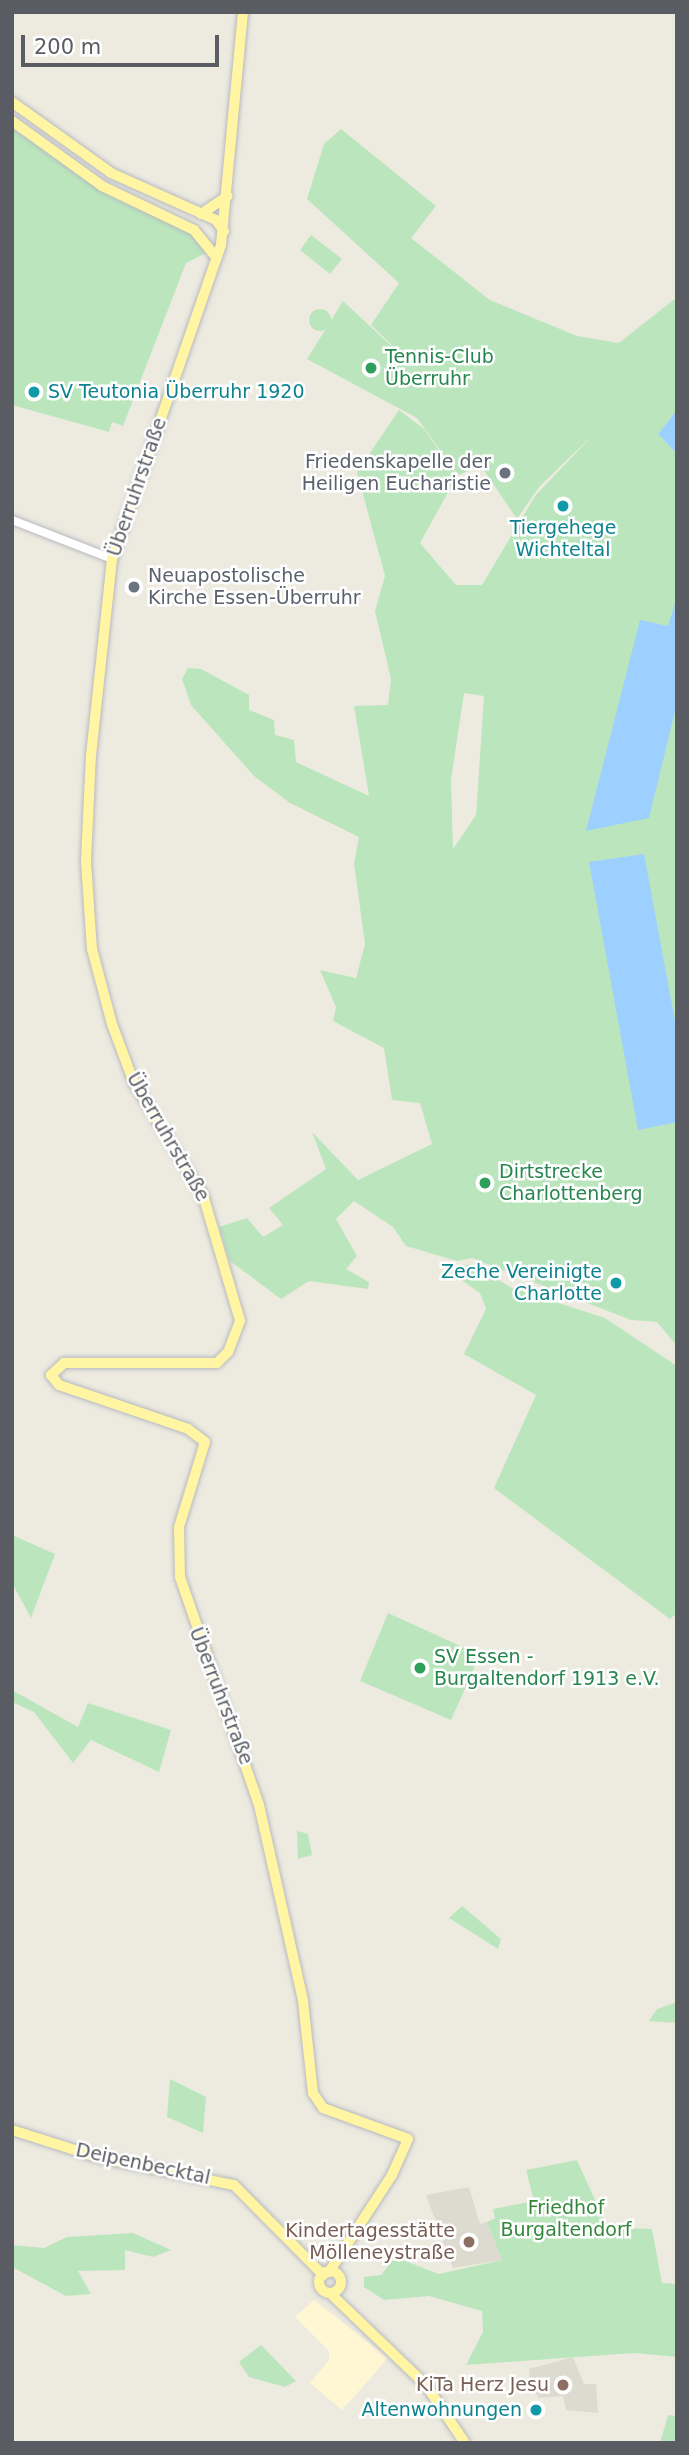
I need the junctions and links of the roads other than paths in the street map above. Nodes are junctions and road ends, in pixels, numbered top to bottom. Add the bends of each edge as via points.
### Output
1 (243, 12) edge
2 (12, 102) edge
3 (12, 121) edge
4 (228, 196) junction
5 (201, 214) junction
6 (194, 230) junction
7 (224, 231) junction
8 (217, 258) junction
9 (12, 520) edge
10 (112, 559) junction
11 (12, 2130) edge
12 (330, 2274) junction
13 (334, 2292) junction
14 (465, 2443) edge

1 - 4 main road, Überruhrstraße
2 - 5 main road via 111,173
3 - 6 main road via 102,186
4 - 5 main road
4 - 7 main road, Überruhrstraße
5 - 7 main road
6 - 7 main road
6 - 8 main road
7 - 8 main road, Überruhrstraße
8 - 10 main road, Überruhrstraße
9 - 10 street
10 - 12 main road, Überruhrstraße via 90,754 86,862 92,949 134,1083 203,1195 240,1317 219,1363 64,1363 51,1375 59,1385 188,1429 205,1442 179,1527 180,1577 259,1805 303,2001 313,2093 323,2108 402,2132 408,2140
11 - 12 main road, Deipenbecktal via 97,2157 226,2181
12 - 13 main road
12 - 13 main road via 321,2287
13 - 14 main road via 347,2313 426,2385

